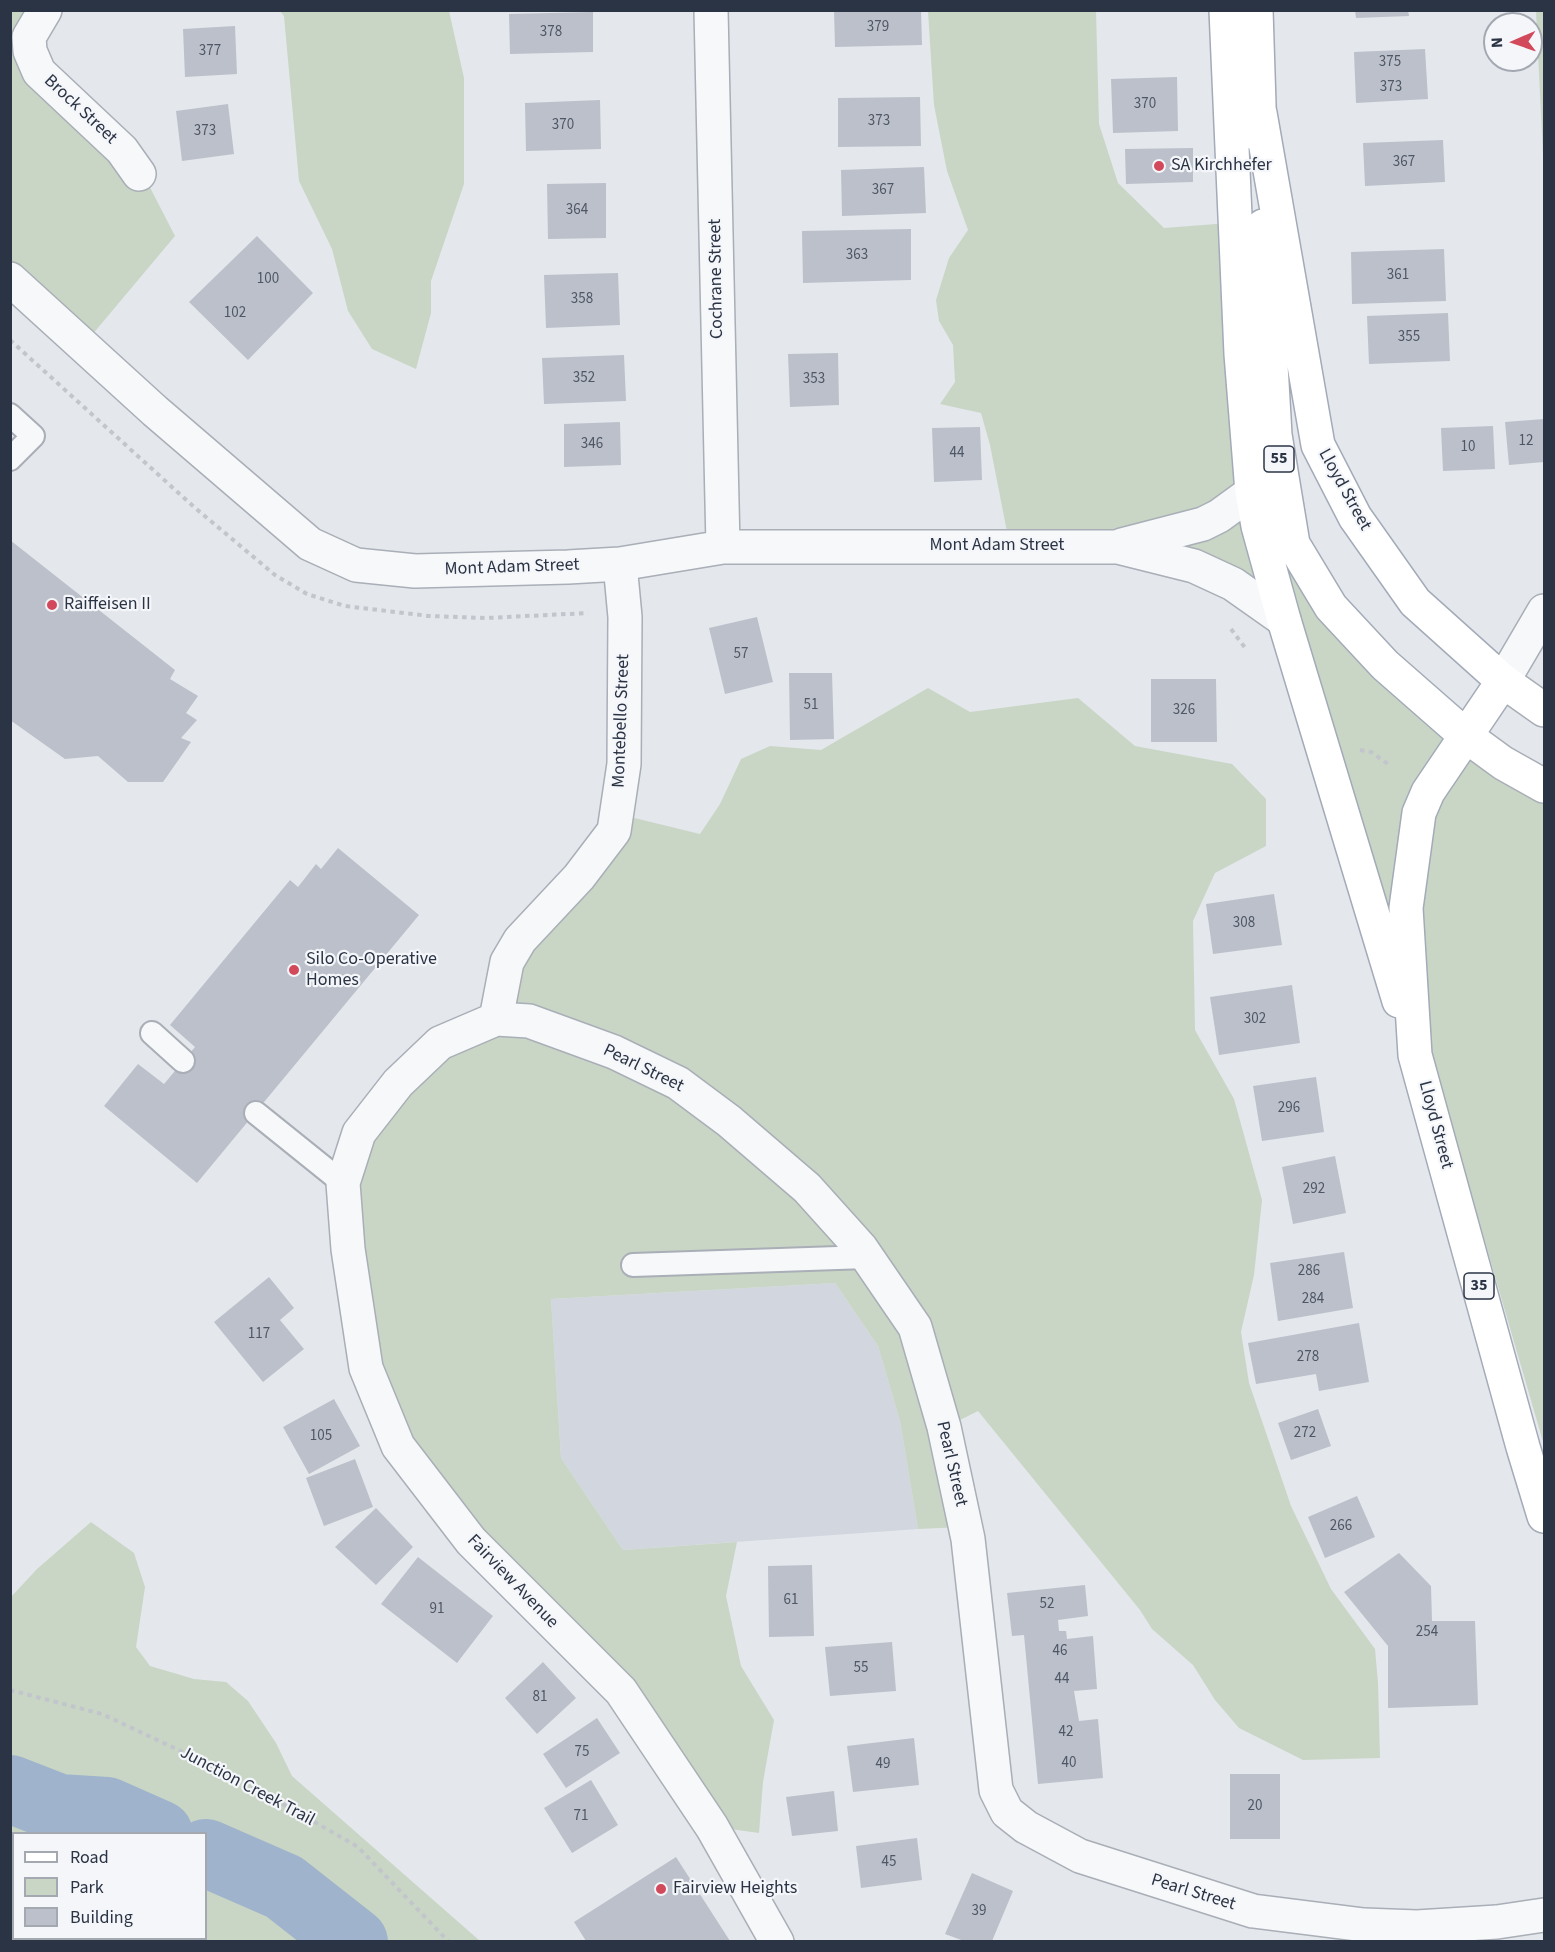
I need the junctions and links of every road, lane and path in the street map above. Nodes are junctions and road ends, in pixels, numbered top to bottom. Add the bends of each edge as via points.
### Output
1 (45, 10) edge
2 (711, 10) edge
3 (1226, 10) edge
4 (1256, 10) edge
5 (1260, 113) junction
6 (139, 174) dead end
7 (10, 279) edge
8 (10, 416) edge
9 (10, 459) edge
10 (1252, 492) junction
11 (723, 547) junction
12 (1118, 547) junction
13 (620, 564) junction
14 (1545, 611) edge
15 (1284, 620) junction
16 (1503, 681) junction
17 (1545, 710) edge
18 (1466, 736) junction
19 (1352, 752) dead end
20 (1391, 766) dead end
21 (1545, 786) edge
22 (496, 1019) junction
23 (152, 1033) dead end
24 (1415, 1055) junction
25 (183, 1061) dead end
26 (255, 1113) dead end
27 (343, 1183) junction
28 (867, 1257) junction
29 (633, 1265) dead end
30 (1545, 1516) edge
31 (10, 1690) edge
32 (1545, 1915) edge
33 (449, 1941) edge
34 (777, 1941) edge

1 - 6 street, Brock Street via 28,37 39,72 122,150
2 - 11 street, Cochrane Street
3 - 10 main road via 1241,354
4 - 5 main road, Lloyd Street / 55
5 - 16 main road, Lloyd Street / 55 via 1318,446 1355,517 1415,602
5 - 18 main road, Lloyd Street / 55 via 1264,281 1275,435 1293,544 1331,607 1385,665
7 - 13 street, Mont Adam Street via 310,544 356,564 415,571
8 - 9 lane via 33,436
10 - 12 street, Mont Adam Street via 1203,524
10 - 15 main road
11 - 12 street, Mont Adam Street
11 - 13 street, Mont Adam Street
12 - 15 street, Mont Adam Street via 1194,566 1233,584
13 - 22 street, Montebello Street via 625,617 624,764 614,831 579,877 520,940 507,962
14 - 16 street
15 - 24 main road
16 - 17 main road, 55
16 - 18 main road, Lloyd Street / 35
18 - 21 main road, 55 via 1503,763
18 - 24 main road, Lloyd Street / 35 via 1428,792 1419,813 1406,908
19 - 20 path via 1371,752
22 - 27 street, Pearl Street via 440,1042 398,1083 359,1133
22 - 28 street, Pearl Street via 529,1021 614,1052 678,1083 729,1120 807,1188
23 - 25 lane
24 - 30 main road, Lloyd Street / 35
26 - 27 lane
27 - 34 street, Fairview Avenue via 348,1249 366,1368 398,1446 471,1541 621,1691 712,1827
28 - 29 lane
28 - 32 street, Pearl Street via 915,1327 944,1427 968,1539 996,1790 1007,1812 1026,1827 1080,1856 1252,1911 1364,1925 1417,1927
31 - 33 path, Junction Creek Trail via 102,1714 240,1779 358,1847

